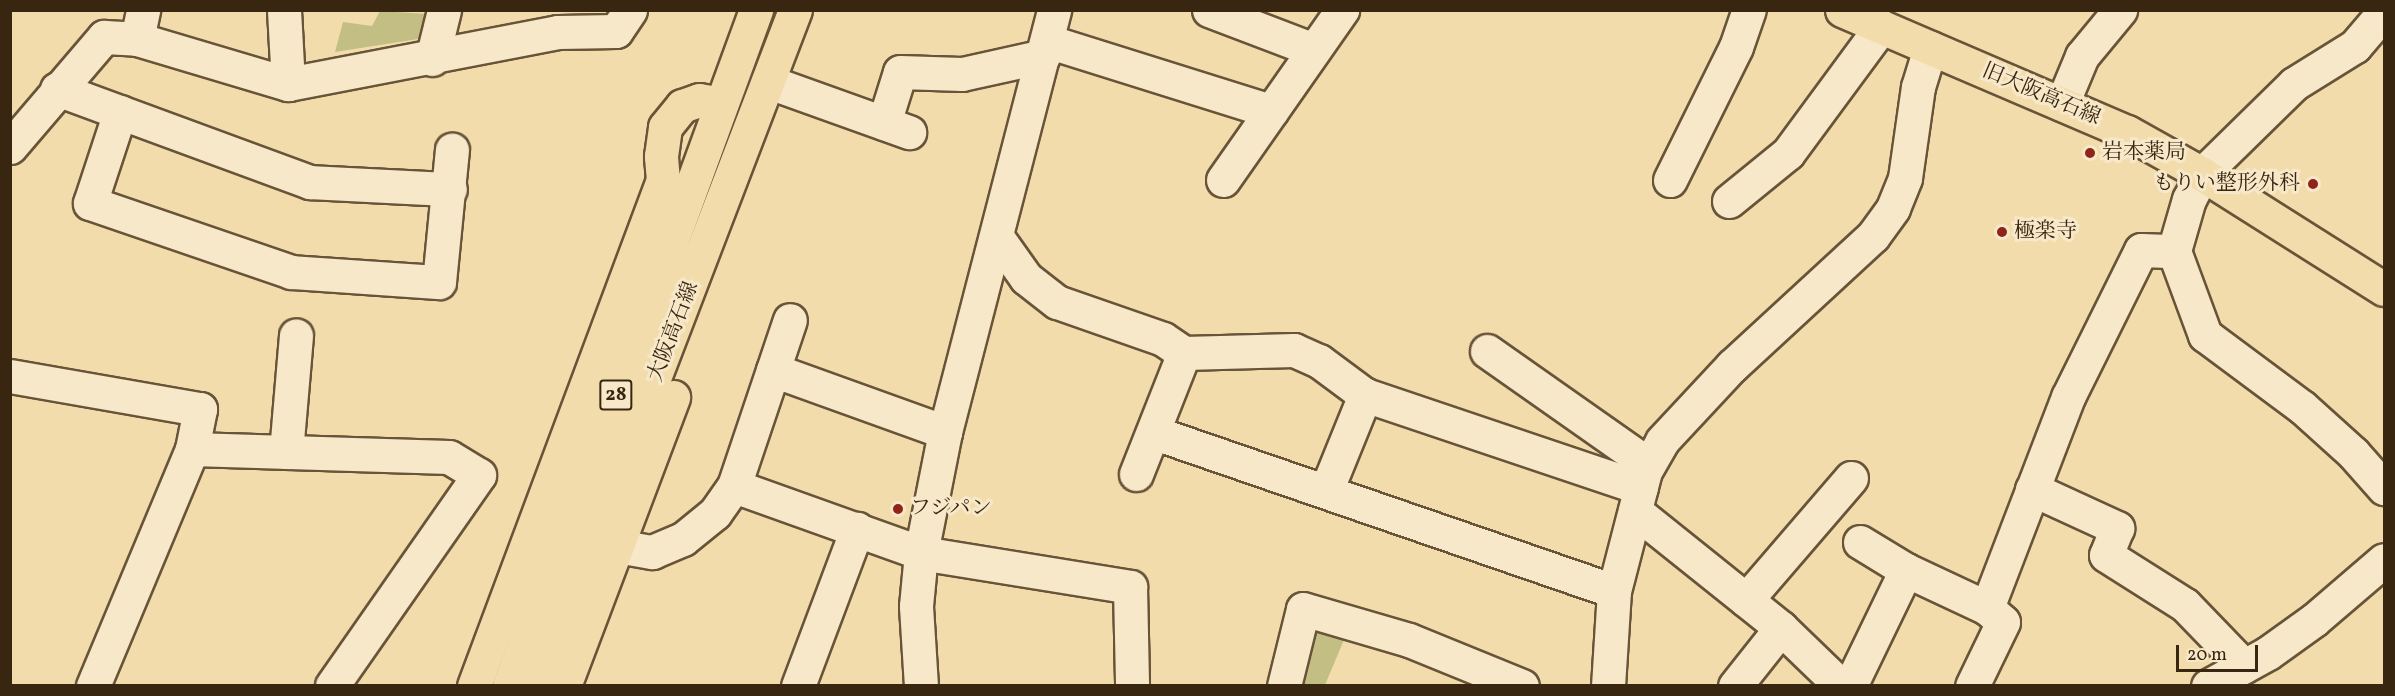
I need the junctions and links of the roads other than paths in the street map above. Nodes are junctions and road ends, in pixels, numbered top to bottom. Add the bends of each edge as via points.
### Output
1 (284, 10) edge
2 (444, 10) edge
3 (630, 10) edge
4 (756, 10) edge
5 (795, 10) edge
6 (1209, 10) edge
7 (1342, 10) edge
8 (1749, 10) edge
9 (1842, 10) edge
10 (2120, 10) edge
11 (2385, 12) edge
12 (140, 25) edge
13 (1881, 27) junction
14 (1048, 36) edge
15 (1930, 48) junction
16 (1314, 50) junction
17 (432, 59) junction
18 (769, 82) junction
19 (288, 84) junction
20 (57, 89) junction
21 (721, 104) junction
22 (2062, 104) junction
23 (1271, 111) junction
24 (120, 112) junction
25 (20, 114) edge
26 (10, 147) edge
27 (452, 150) dead end
28 (2202, 174) junction
29 (1223, 180) dead end
30 (1670, 180) dead end
31 (450, 189) junction
32 (1729, 201) dead end
33 (996, 237) junction
34 (2174, 251) junction
35 (697, 271) junction
36 (2385, 289) edge
37 (790, 320) dead end
38 (296, 335) dead end
39 (1487, 351) dead end
40 (1184, 353) junction
41 (773, 370) junction
42 (10, 376) edge
43 (1365, 395) junction
44 (945, 432) junction
45 (1155, 433) junction
46 (192, 449) junction
47 (286, 452) junction
48 (1136, 474) dead end
49 (1851, 478) dead end
50 (734, 486) junction
51 (1642, 488) junction
52 (2385, 488) edge
53 (2032, 489) junction
54 (1326, 492) junction
55 (857, 529) junction
56 (1860, 542) dead end
57 (617, 546) junction
58 (921, 553) junction
59 (2385, 560) edge
60 (1906, 570) junction
61 (1614, 591) junction
62 (1746, 600) junction
63 (1987, 608) junction
64 (1781, 628) junction
65 (2244, 666) junction
66 (93, 686) edge
67 (332, 686) edge
68 (474, 686) edge
69 (509, 686) edge
70 (536, 686) edge
71 (564, 686) edge
72 (798, 686) edge
73 (921, 686) edge
74 (1132, 686) edge
75 (1284, 686) edge
76 (1522, 686) edge
77 (1608, 686) edge
78 (1735, 686) edge
79 (1841, 686) edge
80 (1850, 686) edge
81 (1972, 686) edge
82 (2208, 686) edge

1 - 19 street
2 - 17 street
3 - 17 street via 616,31 558,32
4 - 21 main road, 大阪高石線 / 28
5 - 18 main road, 大阪高石線 / 28
6 - 16 street
7 - 16 street
8 - 30 street via 1736,47
9 - 13 main road, 旧大阪高石線
10 - 22 street via 2082,56
11 - 28 street via 2355,46 2294,84
12 - 19 street
12 - 20 street via 104,37
13 - 15 main road, 旧大阪高石線
13 - 32 street via 1788,153
14 - 18 street via 962,74 900,72 896,128
14 - 23 street
14 - 33 street
15 - 22 main road, 旧大阪高石線
15 - 51 street via 1918,87 1905,178 1893,208 1873,236 1732,366 1662,441
16 - 23 street
17 - 19 street
18 - 35 main road, 大阪高石線 / 28
20 - 24 street
20 - 25 street
21 - 68 main road via 699,100 682,106 665,127 663,180
21 - 69 main road, 大阪高石線 / 28
22 - 28 main road, 旧大阪高石線 via 2127,132
23 - 29 street
24 - 31 street via 310,182
24 - 31 street via 90,203 291,272 439,282
25 - 26 street
27 - 31 street
28 - 34 street via 2189,199
28 - 36 main road, 旧大阪高石線
33 - 40 street via 1026,278 1057,302 1163,339
33 - 44 street
34 - 52 street via 2205,335 2302,407
34 - 53 street via 2141,250 2068,397
35 - 57 main road via 702,318
35 - 70 main road, 大阪高石線 / 28
37 - 41 street
38 - 47 street
39 - 51 street
40 - 43 street via 1294,350 1319,361
40 - 45 street
41 - 44 street
41 - 50 street
42 - 46 street via 200,409
43 - 51 street
43 - 54 street
44 - 58 street
45 - 48 street
45 - 54 street
46 - 47 street
46 - 66 street
47 - 67 street via 449,458 479,475
49 - 62 street
50 - 55 street
50 - 57 street via 715,513 683,539 652,552
51 - 61 street
51 - 62 street
53 - 63 street
53 - 65 street via 2117,528 2106,555 2185,605
54 - 61 street
55 - 58 street
55 - 72 street
56 - 60 street
57 - 71 main road
58 - 73 street via 916,606
58 - 74 street via 1130,587
59 - 65 street via 2314,620
60 - 63 street
60 - 80 street
61 - 77 street
62 - 64 street
63 - 81 street via 2003,622
64 - 78 street
64 - 79 street
65 - 82 street
75 - 76 street via 1303,609 1409,640

